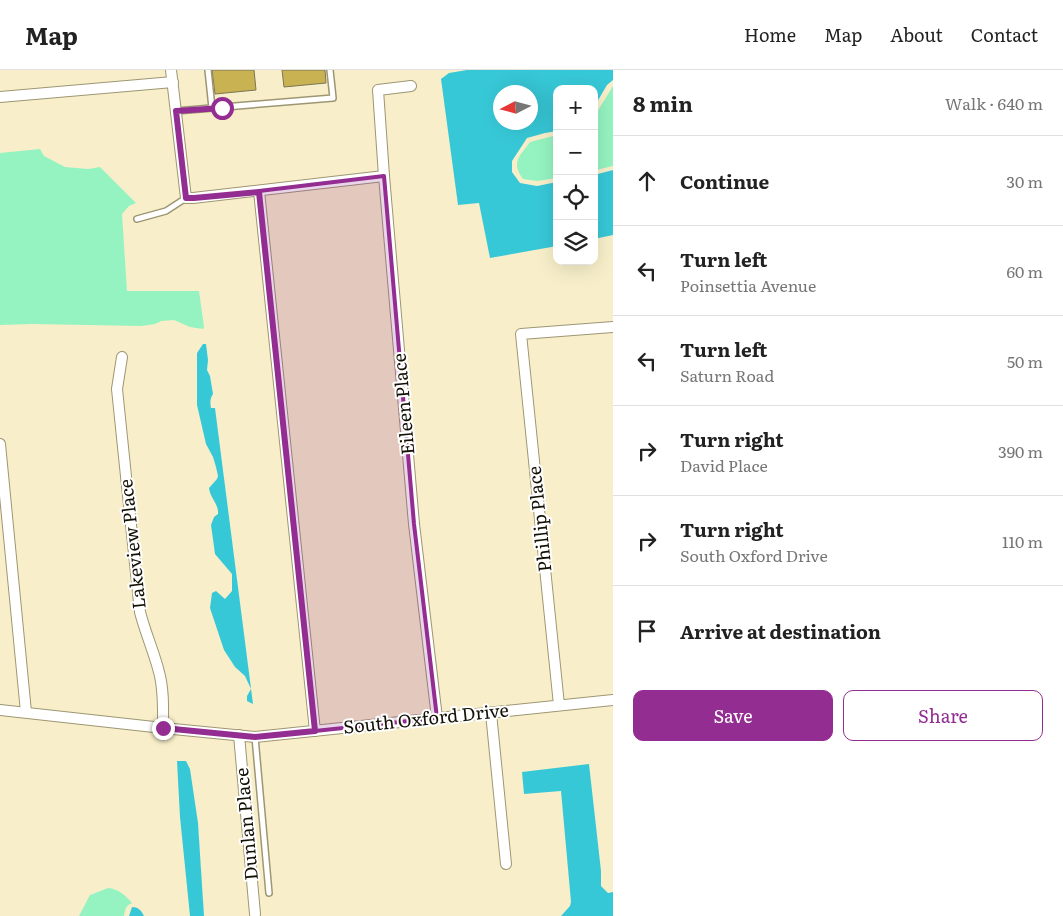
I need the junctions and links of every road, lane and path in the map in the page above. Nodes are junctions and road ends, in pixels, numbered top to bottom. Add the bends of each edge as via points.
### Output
1 (172, 70) edge
2 (208, 70) edge
3 (330, 70) edge
4 (173, 82) junction
5 (411, 86) dead end
6 (0, 96) edge
7 (212, 108) junction
8 (176, 111) junction
9 (384, 176) junction
10 (259, 192) junction
11 (190, 198) junction
12 (137, 219) dead end
13 (613, 327) edge
14 (122, 357) dead end
15 (0, 444) edge
16 (613, 700) edge
17 (559, 705) junction
18 (0, 710) edge
19 (26, 712) junction
20 (491, 713) junction
21 (438, 718) junction
22 (163, 728) junction
23 (315, 731) junction
24 (239, 735) junction
25 (255, 737) junction
26 (506, 864) dead end
27 (269, 893) dead end
28 (255, 914) dead end

1 - 4 street
2 - 7 lane
3 - 7 lane via 333,98
4 - 6 street
4 - 8 street
5 - 9 street, Eileen Place via 378,90
7 - 8 lane
8 - 11 street
9 - 10 street
9 - 21 street, Eileen Place via 414,524
10 - 11 street
10 - 23 street
11 - 12 lane via 166,212
13 - 17 street, Phillip Place via 521,334
14 - 22 street, Lakeview Place via 117,389 140,612 162,685
15 - 19 street
16 - 17 street, South Oxford Drive
17 - 20 street, South Oxford Drive
18 - 19 street, South Oxford Drive
19 - 22 street, South Oxford Drive
20 - 21 street, South Oxford Drive
20 - 26 street
21 - 23 street, South Oxford Drive
22 - 24 street, South Oxford Drive
23 - 25 street, South Oxford Drive
24 - 25 street, South Oxford Drive
24 - 28 street, Dunlan Place
25 - 27 lane

